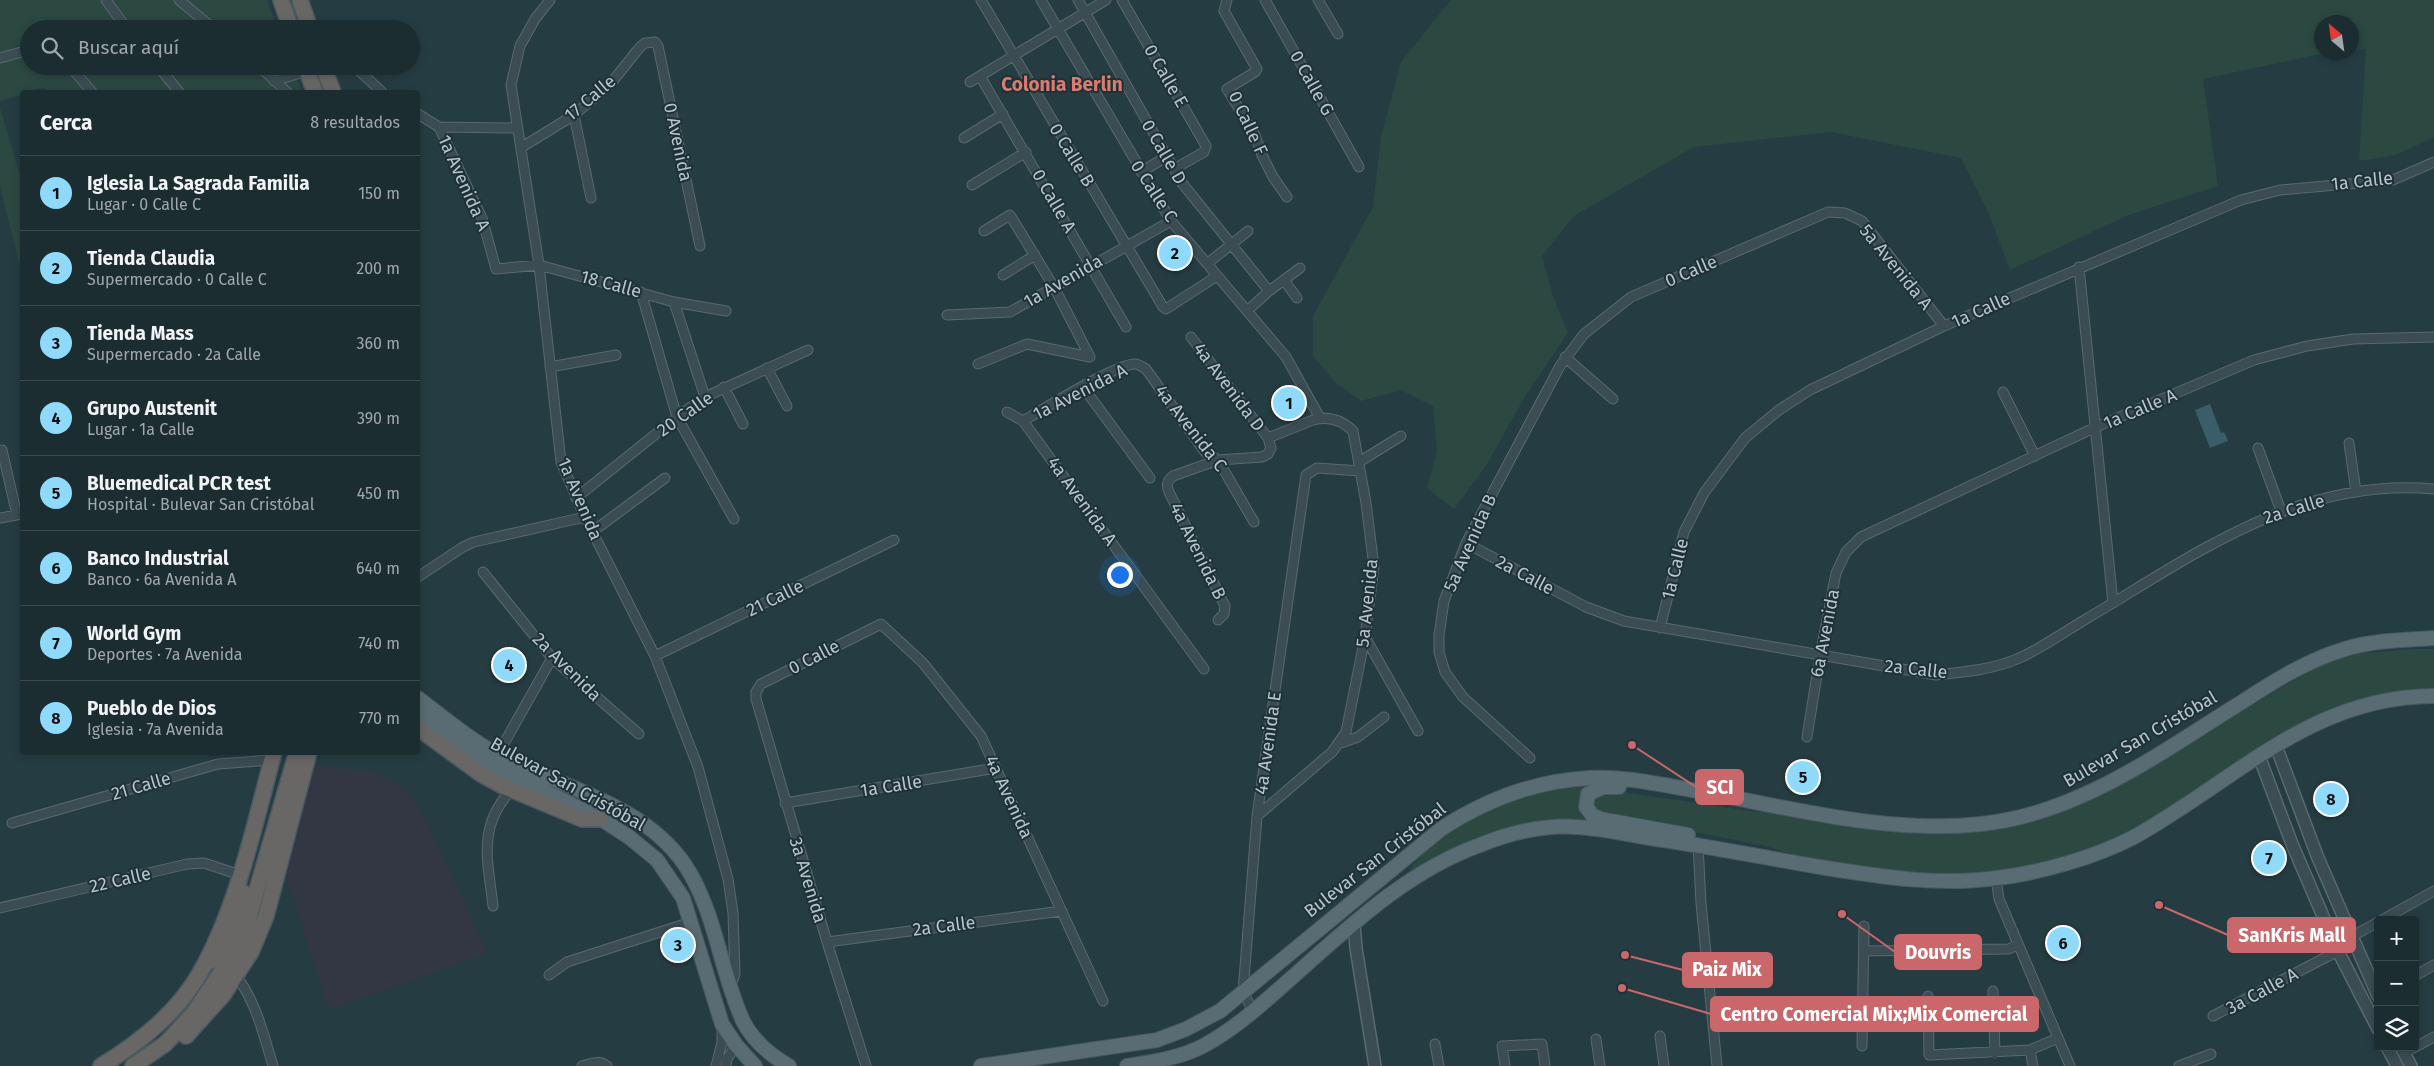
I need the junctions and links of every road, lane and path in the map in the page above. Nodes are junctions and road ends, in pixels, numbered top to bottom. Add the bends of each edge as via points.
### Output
1 (106, 0) edge
2 (179, 0) edge
3 (281, 0) edge
4 (300, 0) edge
5 (550, 0) edge
6 (981, 0) edge
7 (1041, 0) edge
8 (1078, 0) edge
9 (1106, 0) edge
10 (1122, 0) edge
11 (1265, 0) edge
12 (1318, 0) edge
13 (1225, 4) edge
14 (1085, 12) junction
15 (120, 20) edge
16 (203, 20) edge
17 (288, 20) edge
18 (307, 20) edge
19 (1058, 29) junction
20 (1338, 34) dead end
21 (651, 41) joint
22 (20, 52) edge
23 (1014, 56) junction
24 (0, 58) edge
25 (78, 75) edge
26 (165, 75) edge
27 (268, 75) edge
28 (289, 75) edge
29 (309, 75) edge
30 (327, 75) edge
31 (364, 75) edge
32 (980, 76) junction
33 (274, 81) junction
34 (970, 82) dead end
35 (90, 90) edge
36 (177, 90) edge
37 (285, 90) edge
38 (314, 90) edge
39 (332, 90) edge
40 (380, 90) edge
41 (1002, 114) junction
42 (420, 115) edge
43 (574, 115) junction
44 (439, 127) junction
45 (518, 128) junction
46 (964, 138) dead end
47 (522, 147) junction
48 (1026, 152) junction
49 (1166, 157) junction
50 (2434, 162) edge
51 (1359, 167) dead end
52 (1174, 169) junction
53 (1141, 172) junction
54 (972, 184) dead end
55 (1287, 197) dead end
56 (591, 198) dead end
57 (1845, 213) joint
58 (1171, 221) junction
59 (984, 231) dead end
60 (1248, 231) dead end
61 (1126, 245) junction
62 (1230, 245) junction
63 (700, 246) dead end
64 (1035, 256) junction
65 (1208, 263) junction
66 (1092, 264) junction
67 (539, 265) junction
68 (2078, 267) junction
69 (1300, 268) dead end
70 (496, 269) joint
71 (1003, 275) dead end
72 (1217, 276) junction
73 (1284, 280) junction
74 (1054, 287) junction
75 (1269, 291) junction
76 (641, 292) junction
77 (1297, 298) dead end
78 (674, 302) junction
79 (726, 311) dead end
80 (1247, 311) junction
81 (947, 315) dead end
82 (1944, 326) junction
83 (1126, 327) dead end
84 (1191, 337) dead end
85 (2434, 337) edge
86 (808, 350) dead end
87 (616, 356) dead end
88 (1565, 358) junction
89 (978, 364) dead end
90 (1138, 364) joint
91 (1560, 366) joint
92 (550, 367) junction
93 (767, 368) junction
94 (724, 387) junction
95 (1083, 387) junction
96 (2003, 392) dead end
97 (705, 397) junction
98 (1613, 399) dead end
99 (787, 406) dead end
100 (1007, 412) dead end
101 (676, 417) junction
102 (1320, 418) junction
103 (1023, 421) junction
104 (743, 424) dead end
105 (2096, 427) junction
106 (1402, 436) dead end
107 (1268, 438) junction
108 (2350, 443) dead end
109 (2258, 448) dead end
110 (2, 450) dead end
111 (2035, 456) junction
112 (1218, 460) junction
113 (1359, 467) junction
114 (665, 478) dead end
115 (1150, 478) dead end
116 (2434, 489) edge
117 (2356, 492) junction
118 (576, 498) junction
119 (2281, 511) junction
120 (20, 515) edge
121 (585, 517) junction
122 (0, 518) edge
123 (734, 519) dead end
124 (1254, 522) dead end
125 (592, 532) junction
126 (1861, 537) joint
127 (894, 540) dead end
128 (1466, 543) junction
129 (483, 572) dead end
130 (420, 576) edge
131 (2113, 603) junction
132 (1218, 620) dead end
133 (875, 626) joint
134 (1660, 628) junction
135 (1365, 637) junction
136 (2434, 638) edge
137 (655, 656) junction
138 (1820, 656) junction
139 (552, 658) junction
140 (1204, 669) dead end
141 (756, 692) joint
142 (2434, 696) edge
143 (420, 700) edge
144 (420, 714) edge
145 (1384, 717) dead end
146 (420, 729) edge
147 (1418, 731) dead end
148 (639, 734) dead end
149 (1808, 737) dead end
150 (1341, 742) junction
151 (2276, 746) junction
152 (498, 754) junction
153 (287, 755) edge
154 (296, 755) edge
155 (308, 755) edge
156 (273, 756) edge
157 (2259, 756) junction
158 (1530, 758) dead end
159 (996, 768) junction
160 (511, 790) junction
161 (785, 803) junction
162 (1793, 809) junction
163 (1257, 816) junction
164 (601, 820) junction
165 (12, 822) dead end
166 (1698, 845) junction
167 (1413, 851) junction
168 (2318, 858) junction
169 (1811, 865) junction
170 (2301, 865) junction
171 (240, 875) junction
172 (1996, 878) junction
173 (2434, 892) edge
174 (493, 906) dead end
175 (0, 908) edge
176 (1062, 911) junction
177 (2389, 916) edge
178 (692, 922) junction
179 (1354, 924) junction
180 (2374, 924) edge
181 (1864, 926) dead end
182 (2350, 937) junction
183 (827, 942) junction
184 (2018, 944) junction
185 (1864, 951) junction
186 (2338, 952) junction
187 (2434, 965) edge
188 (200, 974) junction
189 (2419, 974) edge
190 (549, 975) dead end
191 (236, 976) junction
192 (730, 985) junction
193 (2374, 988) edge
194 (1993, 991) dead end
195 (1243, 992) junction
196 (1928, 996) dead end
197 (1102, 1001) dead end
198 (1254, 1011) junction
199 (2213, 1016) dead end
200 (2374, 1022) edge
201 (722, 1024) junction
202 (1660, 1036) dead end
203 (2058, 1038) junction
204 (2434, 1038) edge
205 (1596, 1039) dead end
206 (1435, 1044) dead end
207 (2419, 1044) edge
208 (736, 1045) junction
209 (1862, 1046) dead end
210 (2030, 1050) junction
211 (2389, 1051) edge
212 (2403, 1051) edge
213 (1995, 1053) junction
214 (2211, 1054) dead end
215 (606, 1065) edge
216 (101, 1066) edge
217 (133, 1066) edge
218 (150, 1066) edge
219 (273, 1066) edge
220 (582, 1066) edge
221 (716, 1066) edge
222 (726, 1066) edge
223 (756, 1066) edge
224 (789, 1066) edge
225 (866, 1066) edge
226 (981, 1066) edge
227 (1127, 1066) edge
228 (1375, 1066) edge
229 (1439, 1066) edge
230 (1505, 1066) edge
231 (1545, 1066) edge
232 (1600, 1066) edge
233 (1664, 1066) edge
234 (1717, 1066) edge
235 (2033, 1066) edge
236 (2070, 1066) edge
237 (2179, 1066) edge
238 (2397, 1066) edge
239 (2411, 1066) edge

1 - 15 street
2 - 16 street
3 - 17 highway
4 - 18 highway
5 - 45 street, 1a Avenida via 520,46 511,85
6 - 23 street, 0 Calle B
7 - 19 street, 0 Calle C
8 - 14 street, 0 Calle D
9 - 14 street
10 - 52 street, 0 Calle E via 1206,146 1204,152
11 - 51 street, 0 Calle G
12 - 20 street
13 - 55 street, 0 Calle F via 1257,69 1227,89 1256,135 1273,177
14 - 19 street
14 - 49 street, 0 Calle D
19 - 23 street
19 - 53 street, 0 Calle C
21 - 43 street, 17 Calle via 640,47 612,82
21 - 63 street, 0 Avenida via 658,46
22 - 24 street
23 - 32 street
23 - 61 street, 0 Calle B
25 - 35 street
26 - 36 street
27 - 33 street
28 - 33 street
29 - 38 highway
30 - 39 highway
31 - 40 street
32 - 34 street
32 - 41 street, 0 Calle A
33 - 37 street
41 - 46 street
41 - 48 street, 0 Calle A
42 - 44 street
43 - 47 street, 17 Calle
43 - 56 street
44 - 45 street
44 - 70 street, 1a Avenida A via 482,218
45 - 47 street, 1a Avenida
47 - 67 street, 1a Avenida
48 - 54 street
48 - 66 street, 0 Calle A
49 - 52 street, 0 Calle D
49 - 53 street
50 - 68 street, 1a Calle via 2393,180 2280,190 2241,200
52 - 62 street, 0 Calle D
53 - 58 street, 0 Calle C
57 - 82 street, 5a Avenida A via 1862,221
57 - 88 street, 0 Calle via 1828,212 1631,297 1584,334
58 - 61 street, 1a Avenida
58 - 65 street, 0 Calle C
59 - 64 street via 1010,215
60 - 62 street
61 - 66 street, 1a Avenida
61 - 72 street, 0 Calle B via 1164,308
62 - 65 street
62 - 75 street, 0 Calle D
64 - 71 street
64 - 74 street
65 - 72 street, 0 Calle C
66 - 74 street, 1a Avenida
66 - 83 street, 0 Calle A
67 - 70 street, 18 Calle
67 - 76 street, 18 Calle
67 - 92 street, 1a Avenida
68 - 82 street, 1a Calle
68 - 105 street
69 - 73 street
72 - 80 street, 0 Calle C
73 - 75 street
73 - 77 street
74 - 81 street, 1a Avenida via 1010,312
74 - 89 street via 1090,357 1027,344
75 - 80 street
76 - 78 street, 18 Calle
76 - 101 street
78 - 79 street, 18 Calle
78 - 97 street
80 - 102 street, 0 Calle C via 1286,357
82 - 134 street, 1a Calle via 1810,390 1745,438 1704,493 1684,532
84 - 107 street, 4a Avenida D
85 - 105 street, 1a Calle A via 2353,339 2298,348 2254,360
86 - 93 street, 20 Calle
87 - 92 street
88 - 91 street, 0 Calle
88 - 98 street
90 - 95 street, 1a Avenida A via 1128,365
90 - 112 street, 4a Avenida C via 1146,369 1205,452
91 - 128 street, 5a Avenida B
92 - 118 street, 1a Avenida via 561,462
93 - 94 street, 20 Calle
93 - 99 street
94 - 97 street, 20 Calle
94 - 104 street
95 - 103 street, 1a Avenida A
95 - 115 street
96 - 111 street
97 - 101 street, 20 Calle
100 - 103 street, 4a Avenida A
101 - 118 street, 20 Calle
101 - 123 street
102 - 107 street
102 - 113 street, 5a Avenida via 1336,420 1353,431
103 - 140 street, 4a Avenida A
105 - 111 street, 1a Calle A
105 - 131 street
106 - 113 street
107 - 112 street via 1271,448 1262,457
108 - 117 street
109 - 119 street
110 - 120 street
111 - 126 street, 1a Calle A
112 - 124 street, 4a Avenida C
112 - 132 street, 4a Avenida B via 1173,476 1166,486 1225,606 1224,614
113 - 135 street, 5a Avenida via 1374,567
113 - 163 street, 4a Avenida E via 1318,468 1306,475
114 - 125 street
116 - 117 street, 2a Calle via 2412,487
117 - 119 street, 2a Calle
118 - 121 street, 1a Avenida
119 - 131 street, 2a Calle via 2229,534
120 - 122 street
121 - 125 street, 1a Avenida
121 - 130 street via 474,542
125 - 137 street, 1a Avenida
126 - 138 street, 6a Avenida via 1846,552 1836,574
127 - 137 street, 21 Calle
128 - 134 street, 2a Calle via 1586,607 1624,621
128 - 158 street, 5a Avenida B via 1444,601 1439,652 1446,672 1463,697
129 - 139 street, 2a Avenida
131 - 138 street, 2a Calle via 2018,659 1980,671 1936,675
133 - 141 street, 0 Calle via 761,684
133 - 159 street, 4a Avenida via 881,624 923,663 981,736
134 - 138 street, 2a Calle
135 - 147 street
135 - 150 street, 5a Avenida via 1346,732
136 - 162 main road, Bulevar San Cristóbal via 2391,640 2346,648 2307,664 2104,785 2048,809 2010,820 1918,825
137 - 192 street, 1a Avenida via 698,767 728,879 735,974
138 - 149 street, 6a Avenida
139 - 148 street, 2a Avenida
139 - 152 street
141 - 161 street, 3a Avenida
142 - 151 main road, Bulevar San Cristóbal via 2377,701 2344,711 2317,722
143 - 152 main road, Bulevar San Cristóbal
144 - 164 main road, Bulevar San Cristóbal via 489,764
145 - 150 street via 1358,737
146 - 160 highway via 481,774
150 - 163 street
151 - 157 main road, Bulevar San Cristóbal
151 - 168 street
152 - 192 main road, Bulevar San Cristóbal via 543,777 616,806 672,847 700,888
153 - 188 highway via 237,919 225,946
154 - 217 highway via 242,941 194,1014 165,1044
155 - 191 highway via 266,916 251,952
156 - 165 street, 21 Calle via 218,764
156 - 171 highway
157 - 170 street
157 - 172 main road, Bulevar San Cristóbal via 2132,838 2086,856
159 - 161 street, 1a Calle
159 - 176 street, 4a Avenida
160 - 164 highway via 582,819
160 - 174 street via 491,820 487,846
161 - 183 street, 3a Avenida
162 - 167 main road, Bulevar San Cristóbal via 1632,780 1591,778 1558,781 1476,807
162 - 169 main road via 1745,806 1616,787 1602,787 1593,791 1586,800 1588,811 1600,818 1765,850
163 - 195 street, 4a Avenida E
164 - 178 main road, Bulevar San Cristóbal via 657,860 683,898
166 - 169 main road, Bulevar San Cristóbal
166 - 179 main road, Bulevar San Cristóbal via 1576,827 1527,831 1483,843 1424,870
166 - 234 street
167 - 179 main road via 1396,876 1355,910
167 - 195 main road, Bulevar San Cristóbal
168 - 170 street
168 - 182 street
169 - 172 main road, Bulevar San Cristóbal via 1927,882
170 - 186 street
171 - 175 street, 22 Calle via 204,863 187,864
171 - 188 highway
172 - 184 street via 2000,899
173 - 177 street
176 - 183 street, 2a Calle
176 - 197 street, 4a Avenida
178 - 190 street via 567,962
178 - 201 main road, Bulevar San Cristóbal
179 - 198 main road, Bulevar San Cristóbal
179 - 228 street
180 - 182 street
181 - 185 street
182 - 193 street
183 - 225 street, 3a Avenida
184 - 185 street via 2010,948
184 - 203 street
185 - 209 street
186 - 199 street, 3a Calle A
186 - 200 street
187 - 189 street
188 - 216 highway via 177,1004 149,1032
191 - 218 highway via 201,1022
191 - 219 street via 244,986 262,1029
192 - 224 main road, Bulevar San Cristóbal via 744,1022 754,1037 766,1051
194 - 213 street
195 - 198 street
195 - 226 main road, Bulevar San Cristóbal via 1220,1011 1157,1040
196 - 213 street via 1929,1055
198 - 227 main road, Bulevar San Cristóbal via 1201,1047 1161,1060
201 - 208 main road, Bulevar San Cristóbal
201 - 221 street via 722,1042
202 - 233 street
203 - 210 street
203 - 236 street
204 - 207 street
205 - 232 street
206 - 229 street
208 - 222 street
208 - 223 main road, Bulevar San Cristóbal
210 - 213 street
210 - 235 street
211 - 238 street
212 - 239 street
214 - 237 street
215 - 220 street via 596,1062
230 - 231 street via 1502,1046 1542,1044

